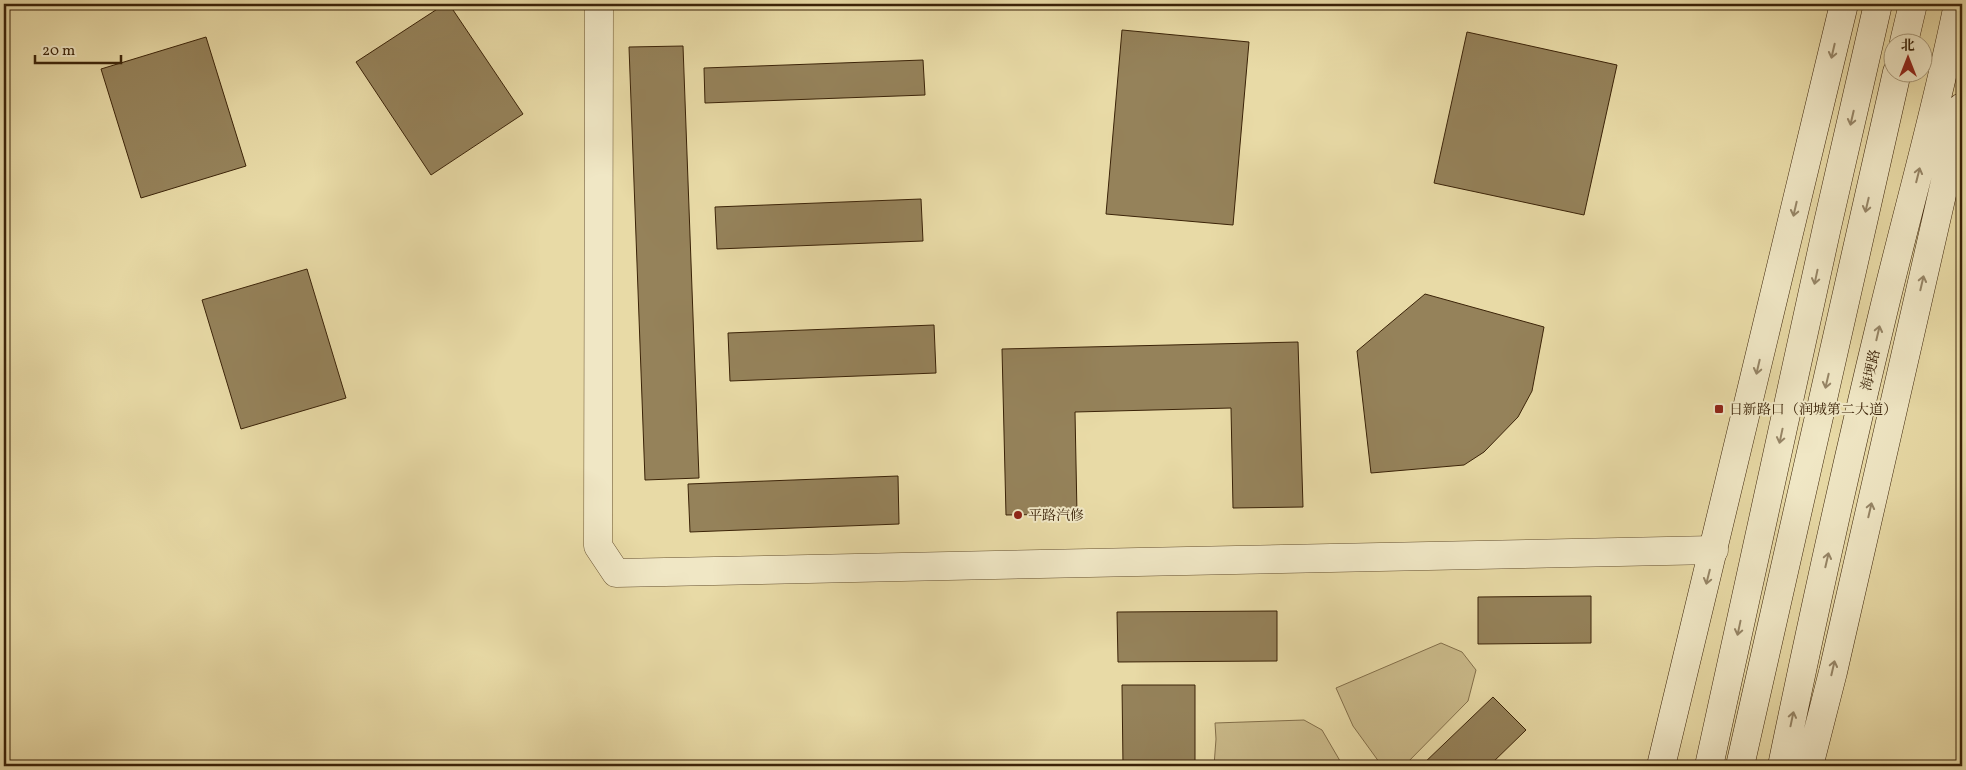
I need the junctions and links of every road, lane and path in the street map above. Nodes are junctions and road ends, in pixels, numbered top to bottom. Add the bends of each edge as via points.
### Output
1 (599, 4) edge
2 (1844, 4) edge
3 (1878, 4) edge
4 (1913, 4) edge
5 (1958, 4) edge
6 (1906, 32) edge
7 (1895, 82) edge
8 (1962, 107) edge
9 (1714, 550) junction
10 (1661, 766) edge
11 (1709, 766) edge
12 (1740, 766) edge
13 (1782, 766) edge
14 (1809, 766) edge

1 - 9 main road via 598,546 616,573
2 -> 9 main road
3 -> 11 main road
4 - 6 main road
13 -> 5 main road, 海埂路 via 1880,326 1946,68
7 -> 12 main road
14 -> 8 main road
9 -> 10 main road

